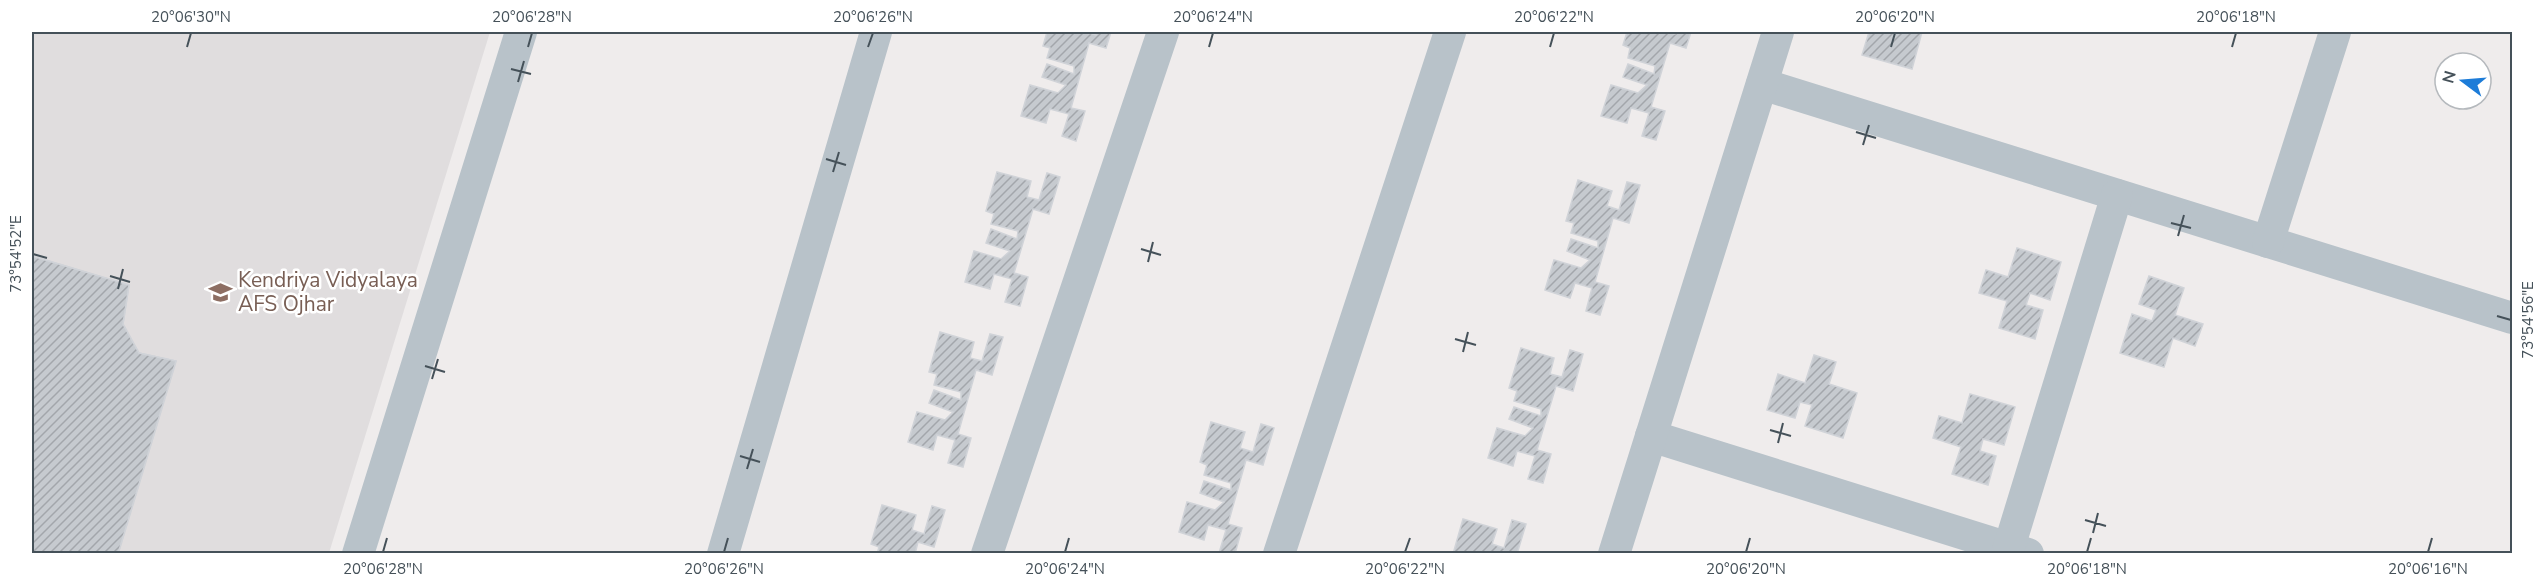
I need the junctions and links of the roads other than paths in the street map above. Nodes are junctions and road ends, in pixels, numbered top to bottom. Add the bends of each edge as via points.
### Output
1 (521, 32) edge
2 (876, 32) edge
3 (1163, 32) edge
4 (1450, 32) edge
5 (1778, 32) edge
6 (2335, 32) edge
7 (1762, 84) junction
8 (2117, 195) junction
9 (2268, 242) junction
10 (2512, 318) edge
11 (1651, 436) junction
12 (2014, 551) edge
13 (358, 554) edge
14 (723, 554) edge
15 (987, 554) edge
16 (1279, 554) edge
17 (1614, 554) edge

1 - 13 street
2 - 14 street
3 - 15 street
4 - 16 street
5 - 7 street
6 - 9 street
7 - 8 street
7 - 11 street
8 - 9 street
8 - 12 street
9 - 10 street
11 - 12 street
11 - 17 street

